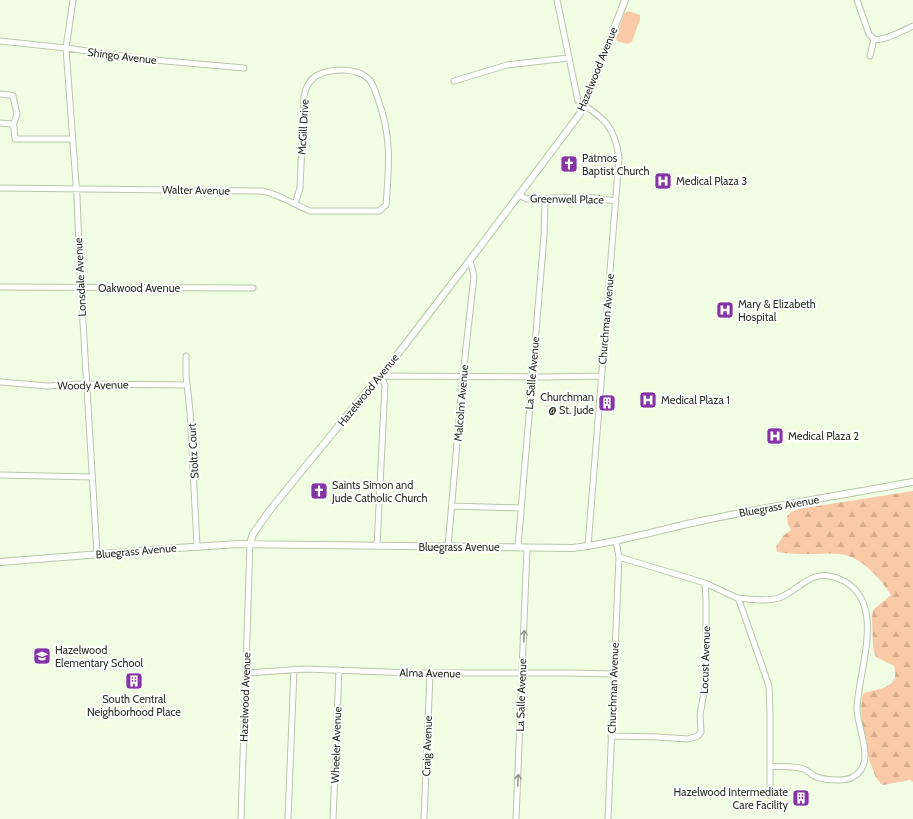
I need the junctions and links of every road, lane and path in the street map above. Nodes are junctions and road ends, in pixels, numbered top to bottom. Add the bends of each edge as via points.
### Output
1 (73, 0) edge
2 (557, 0) edge
3 (625, 0) edge
4 (857, 0) edge
5 (913, 26) edge
6 (874, 39) junction
7 (0, 41) edge
8 (66, 48) junction
9 (870, 56) dead end
10 (568, 58) junction
11 (244, 68) dead end
12 (454, 81) dead end
13 (0, 94) edge
14 (584, 105) junction
15 (0, 123) edge
16 (13, 126) junction
17 (72, 139) junction
18 (0, 188) edge
19 (76, 189) junction
20 (519, 195) junction
21 (545, 199) junction
22 (616, 201) junction
23 (295, 204) junction
24 (386, 205) joint
25 (470, 260) junction
26 (0, 287) edge
27 (81, 288) junction
28 (253, 288) dead end
29 (186, 356) dead end
30 (463, 375) junction
31 (381, 376) junction
32 (601, 376) junction
33 (532, 377) junction
34 (0, 382) edge
35 (86, 384) junction
36 (187, 385) junction
37 (0, 475) edge
38 (92, 477) junction
39 (913, 482) edge
40 (452, 506) junction
41 (521, 508) junction
42 (616, 541) junction
43 (250, 544) junction
44 (197, 546) junction
45 (377, 546) junction
46 (588, 546) junction
47 (448, 547) junction
48 (518, 547) junction
49 (527, 548) junction
50 (97, 554) junction
51 (619, 557) junction
52 (0, 562) edge
53 (704, 584) junction
54 (737, 598) junction
55 (294, 669) junction
56 (339, 670) junction
57 (246, 672) junction
58 (430, 673) junction
59 (522, 673) junction
60 (614, 674) junction
61 (611, 736) junction
62 (771, 766) junction
63 (770, 795) dead end
64 (241, 819) edge
65 (288, 819) edge
66 (333, 819) edge
67 (424, 819) edge
68 (516, 819) edge
69 (608, 819) edge

1 - 8 street, Lonsdale Avenue
2 - 10 street
3 - 14 street, Hazelwood Avenue
4 - 6 street via 869,34
5 - 6 street via 884,39
6 - 9 street
7 - 8 street, Shingo Avenue
8 - 11 street, Shingo Avenue via 143,59
8 - 17 street, Lonsdale Avenue
10 - 12 street via 507,65
10 - 14 street via 578,101
13 - 16 street via 12,96 16,114
14 - 20 street, Hazelwood Avenue
14 - 22 street, Churchman Avenue via 602,119 616,139 619,158
15 - 16 street
16 - 17 street via 15,138
17 - 19 street, Lonsdale Avenue
18 - 19 street, Walter Avenue
19 - 23 street, Walter Avenue via 262,191 278,195
19 - 27 street, Lonsdale Avenue
20 - 21 street, Greenwell Place via 527,199
20 - 25 street, Hazelwood Avenue
21 - 22 street, Greenwell Place via 587,197
21 - 33 street, La Salle Avenue
22 - 32 street, Churchman Avenue
23 - 24 street, Walter Avenue via 310,211 322,212 379,211
23 - 24 street, McGill Drive via 300,188 305,89 309,81 316,76 337,71 358,72 365,76 372,84 381,106 388,139 389,177
25 - 30 street, Malcolm Avenue via 474,276
25 - 31 street, Hazelwood Avenue
26 - 27 street, Oakwood Avenue
27 - 28 street, Oakwood Avenue
27 - 35 street, Lonsdale Avenue
29 - 36 street, Stoltz Court
30 - 31 street
30 - 33 street
30 - 40 street, Malcolm Avenue
31 - 43 street, Hazelwood Avenue via 270,510 253,534
31 - 45 street via 385,385
32 - 33 street
32 - 46 street, Churchman Avenue
33 - 41 street, La Salle Avenue
34 - 35 street, Woody Avenue via 48,386
35 - 36 street, Woody Avenue
35 - 38 street, Lonsdale Avenue
36 - 44 street, Stoltz Court
37 - 38 street
38 - 50 street, Lonsdale Avenue
39 - 42 street, Bluegrass Avenue via 759,509
40 - 41 street
40 - 47 street, Malcolm Avenue
41 - 48 street, La Salle Avenue
42 - 46 street, Bluegrass Avenue
42 - 51 street, Churchman Avenue
43 - 44 street, Bluegrass Avenue
43 - 45 street, Bluegrass Avenue
43 - 57 street, Hazelwood Avenue
44 - 50 street, Bluegrass Avenue
45 - 47 street, Bluegrass Avenue
46 - 49 street, Bluegrass Avenue
47 - 48 street, Bluegrass Avenue
48 - 49 street, Bluegrass Avenue
59 -> 49 street, La Salle Avenue
50 - 52 street, Bluegrass Avenue
51 - 53 street
51 - 60 street, Churchman Avenue
53 - 54 street
53 - 61 street, Locust Avenue via 706,681 700,715 701,732 698,736 688,739
54 - 62 street via 768,686
54 - 62 street via 774,599 786,595 812,578 830,576 850,585 862,598 868,623 857,713 865,751 863,766 853,777 843,780 815,776 798,768
55 - 56 street, Alma Avenue
55 - 57 street, Alma Avenue
55 - 65 street
56 - 58 street, Alma Avenue
56 - 66 street, Wheeler Avenue
57 - 64 street, Hazelwood Avenue
58 - 59 street, Alma Avenue
58 - 67 street, Craig Avenue
59 - 60 street, Alma Avenue
68 -> 59 street, La Salle Avenue
60 - 61 street, Churchman Avenue
61 - 69 street, Churchman Avenue
62 - 63 street

